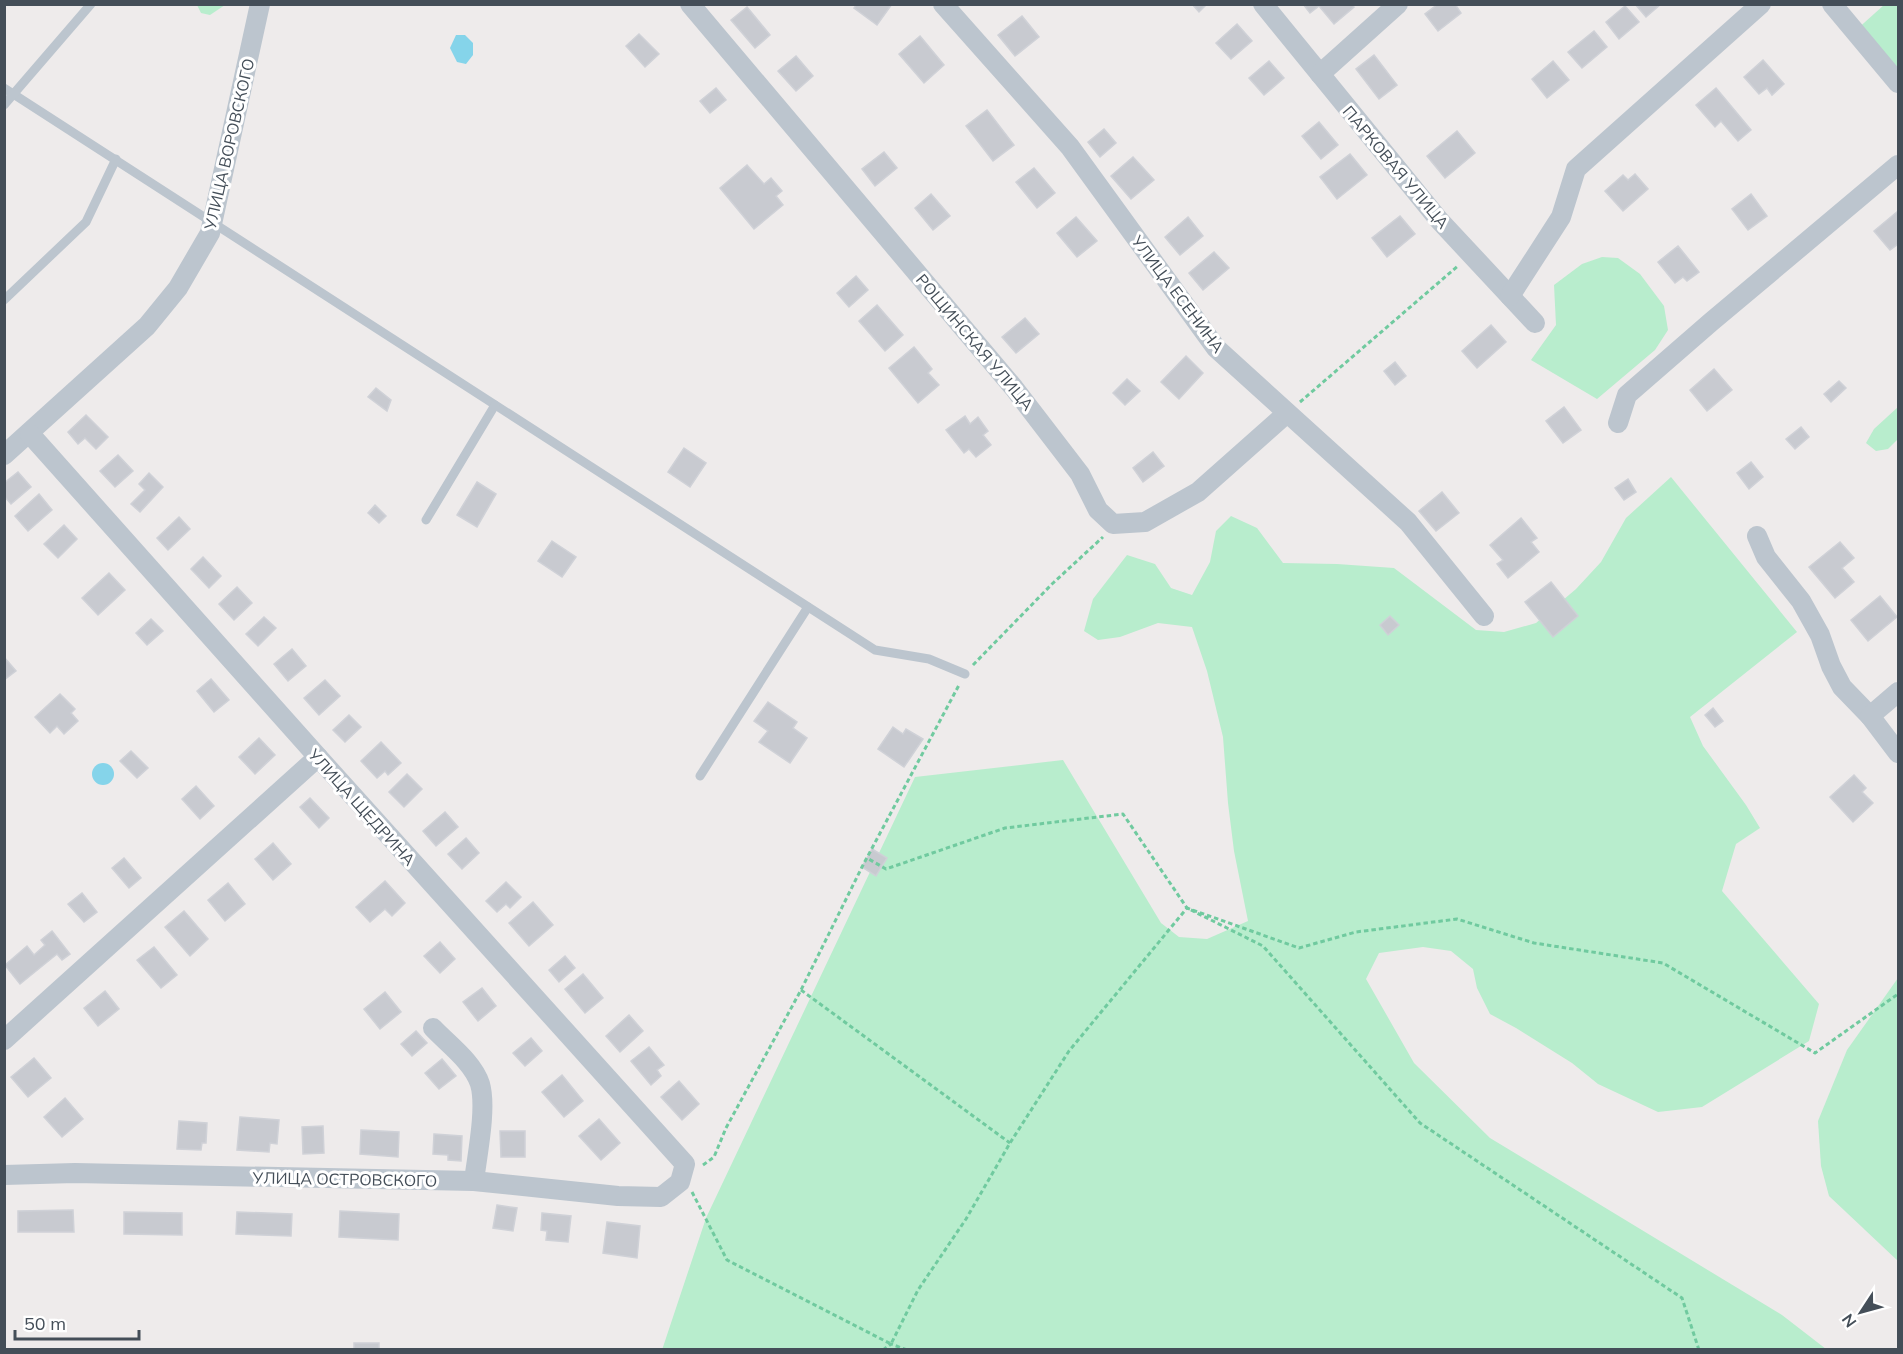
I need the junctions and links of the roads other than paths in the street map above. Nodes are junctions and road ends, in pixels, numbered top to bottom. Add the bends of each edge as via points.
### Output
1 (91, 4) edge
2 (260, 4) edge
3 (690, 4) edge
4 (943, 4) edge
5 (1263, 4) edge
6 (1398, 4) edge
7 (1761, 4) edge
8 (1832, 4) edge
9 (1320, 74) junction
10 (1899, 83) edge
11 (4, 88) edge
12 (14, 94) junction
13 (4, 105) edge
14 (116, 159) junction
15 (1899, 165) edge
16 (213, 222) junction
17 (1510, 296) junction
18 (4, 300) edge
19 (1535, 323) dead end
20 (495, 405) junction
21 (1287, 413) junction
22 (1618, 423) dead end
23 (30, 434) junction
24 (4, 455) edge
25 (426, 520) dead end
26 (1757, 536) dead end
27 (808, 607) junction
28 (1484, 616) dead end
29 (965, 674) road end
30 (1899, 692) edge
31 (1870, 716) junction
32 (1899, 753) edge
33 (318, 757) junction
34 (700, 776) dead end
35 (433, 1028) dead end
36 (4, 1040) edge
37 (4, 1175) edge
38 (474, 1181) junction
39 (680, 1182) joint

1 - 12 lane
2 - 16 street, УЛИЦА ВОРОВСКОГО
3 - 21 street, РОЩИНСКАЯ УЛИЦА via 1014,388 1080,474 1098,510 1113,524 1145,522 1198,492
4 - 21 street, УЛИЦА ЕСЕНИНА via 1070,147 1216,348
5 - 9 street, ПАРКОВАЯ УЛИЦА
6 - 9 street
7 - 17 street via 1576,169 1561,217
8 - 10 street
9 - 17 street, ПАРКОВАЯ УЛИЦА via 1439,220
11 - 12 lane
12 - 13 lane
12 - 14 lane
14 - 16 lane
14 - 18 lane via 86,222
15 - 22 street via 1627,395
16 - 20 lane
16 - 23 street, УЛИЦА ВОРОВСКОГО via 178,288 147,326
17 - 19 street, ПАРКОВАЯ УЛИЦА
20 - 25 lane
20 - 27 lane
21 - 28 street, УЛИЦА ЕСЕНИНА via 1408,522
23 - 24 street, УЛИЦА ВОРОВСКОГО
23 - 33 street, УЛИЦА ЩЕДРИНА
26 - 31 street via 1766,557 1802,601 1842,687
27 - 29 lane via 875,650 929,659
27 - 34 lane
30 - 31 street
31 - 32 street
33 - 36 street
33 - 39 street, УЛИЦА ЩЕДРИНА via 685,1164
35 - 38 street via 470,1066 480,1084 483,1102
37 - 38 street, УЛИЦА ОСТРОВСКОГО
38 - 39 street, УЛИЦА ОСТРОВСКОГО via 661,1197

